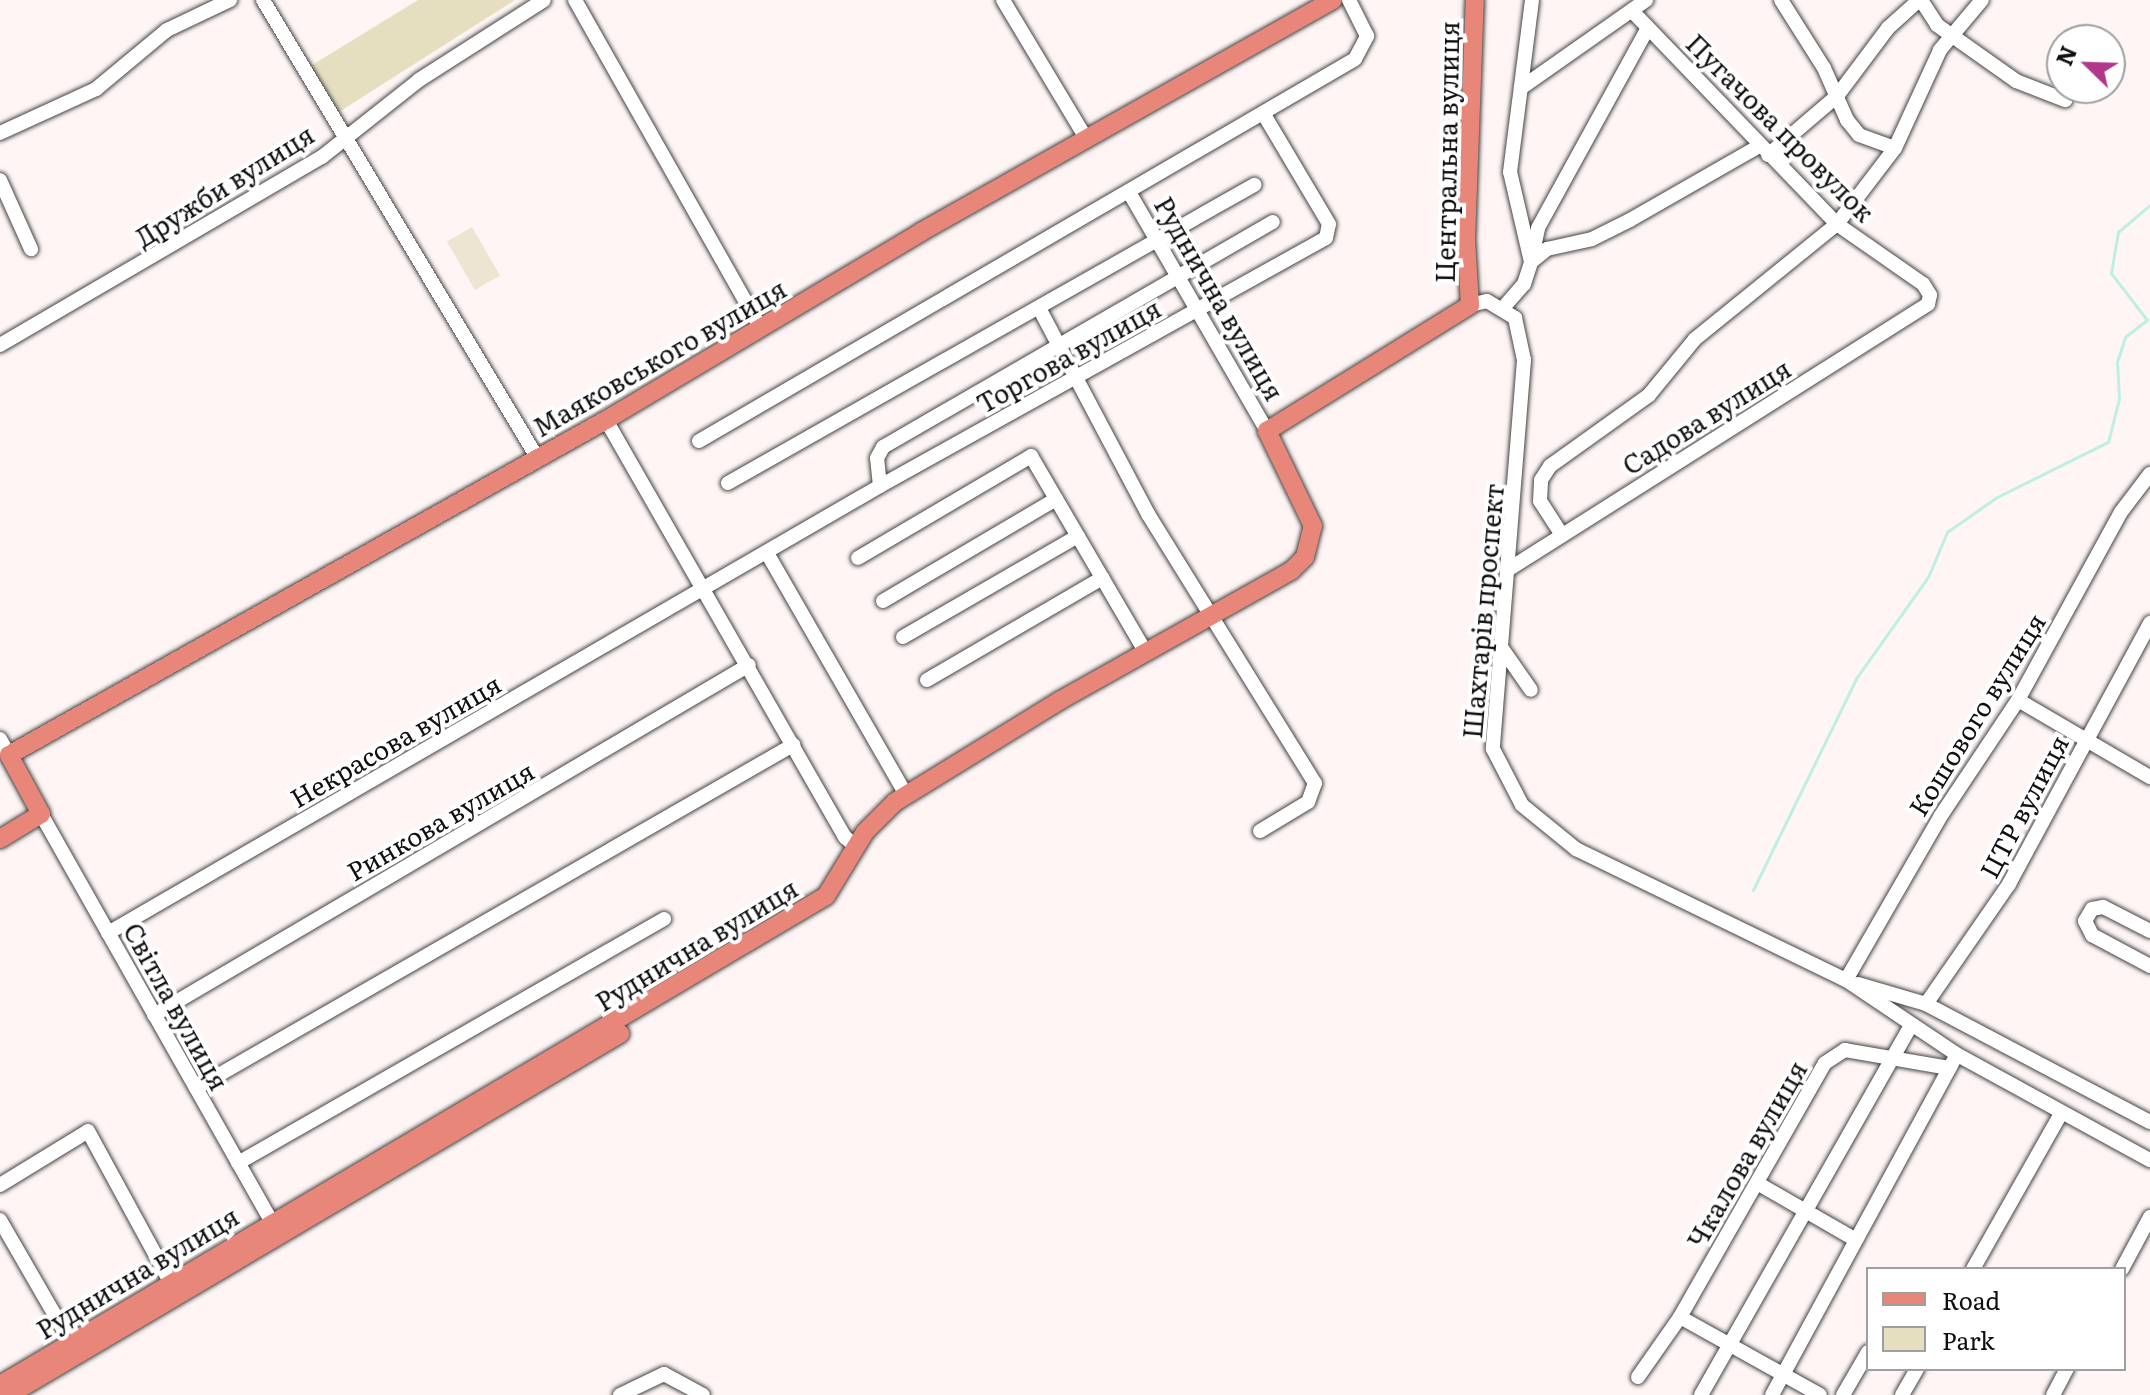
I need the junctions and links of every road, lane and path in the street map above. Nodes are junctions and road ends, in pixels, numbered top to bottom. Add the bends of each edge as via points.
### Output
1 (230, 0) edge
2 (263, 0) edge
3 (544, 0) edge
4 (575, 0) edge
5 (1003, 0) edge
6 (1333, 0) edge
7 (1349, 0) edge
8 (1475, 0) edge
9 (1532, 0) edge
10 (1646, 0) edge
11 (1781, 0) edge
12 (1920, 0) edge
13 (1982, 0) edge
14 (1632, 11) junction
15 (1648, 28) junction
16 (1953, 38) junction
17 (1521, 88) junction
18 (2046, 93) edge
19 (1837, 96) junction
20 (1263, 113) junction
21 (0, 133) edge
22 (343, 137) junction
23 (1086, 138) junction
24 (1895, 148) junction
25 (1764, 151) junction
26 (0, 180) edge
27 (1254, 185) dead end
28 (1129, 192) junction
29 (1273, 222) dead end
30 (1837, 224) junction
31 (1157, 241) junction
32 (31, 249) dead end
33 (1531, 262) junction
34 (1179, 279) junction
35 (1478, 303) junction
36 (1928, 304) joint
37 (1039, 308) junction
38 (1503, 308) junction
39 (1196, 312) junction
40 (761, 329) junction
41 (0, 345) edge
42 (1059, 346) junction
43 (1075, 380) junction
44 (606, 420) junction
45 (1267, 431) junction
46 (699, 441) dead end
47 (538, 459) junction
48 (2150, 474) edge
49 (728, 483) dead end
50 (880, 486) junction
51 (1056, 499) junction
52 (1562, 535) junction
53 (1078, 536) junction
54 (767, 553) junction
55 (858, 558) dead end
56 (1509, 569) junction
57 (1102, 578) junction
58 (706, 589) junction
59 (883, 601) dead end
60 (1211, 618) junction
61 (2150, 623) edge
62 (903, 637) dead end
63 (1501, 647) junction
64 (1146, 653) junction
65 (749, 665) junction
66 (927, 680) dead end
67 (1531, 690) dead end
68 (2018, 700) junction
69 (2085, 742) junction
70 (793, 745) junction
71 (5, 747) edge
72 (2150, 777) edge
73 (900, 798) junction
74 (36, 806) junction
75 (1260, 831) dead end
76 (0, 839) edge
77 (856, 847) junction
78 (664, 919) dead end
79 (2150, 931) edge
80 (108, 933) junction
81 (2150, 966) edge
82 (1846, 980) junction
83 (1926, 1004) junction
84 (154, 1015) junction
85 (1911, 1025) junction
86 (1956, 1054) junction
87 (1895, 1057) junction
88 (1949, 1068) junction
89 (196, 1088) junction
90 (2062, 1112) junction
91 (2150, 1122) edge
92 (2150, 1160) edge
93 (238, 1163) junction
94 (1757, 1183) junction
95 (0, 1185) edge
96 (1807, 1213) junction
97 (2150, 1217) edge
98 (0, 1220) edge
99 (272, 1222) junction
100 (1856, 1240) junction
101 (1974, 1267) edge
102 (2123, 1267) edge
103 (171, 1283) junction
104 (1680, 1317) junction
105 (71, 1343) junction
106 (1729, 1345) junction
107 (1866, 1355) edge
108 (1916, 1371) edge
109 (2066, 1371) edge
110 (1784, 1374) junction
111 (1638, 1377) dead end
112 (0, 1385) edge
113 (9, 1395) edge
114 (620, 1395) edge
115 (703, 1395) edge
116 (1701, 1395) edge
117 (1772, 1395) edge
118 (1820, 1395) edge
119 (1843, 1395) edge
120 (1902, 1395) edge
121 (2053, 1395) edge

1 - 21 street via 167,30 96,89
2 - 22 street
3 - 22 street, Дружби вулиця via 419,80
4 - 40 street
5 - 23 street
6 - 23 main road, Маяковського вулиця
7 - 20 street via 1367,36 1366,47 1355,59
8 - 35 main road, Центральна вулиця via 1466,240
9 - 17 street
10 - 14 street
11 - 19 street
12 - 16 street
12 - 19 street via 1888,28
13 - 16 street
14 - 15 street, Пугачова провулок
14 - 17 street
15 - 25 street, Пугачова провулок
15 - 33 street via 1538,228
16 - 18 street via 2016,81
16 - 24 street via 1940,50
17 - 33 street via 1510,172
19 - 24 street via 1859,135
19 - 25 street
20 - 28 street
20 - 39 street, Торгова вулиця via 1329,224 1326,238
22 - 41 street, Дружби вулиця via 322,157 229,215
22 - 47 street
23 - 40 main road, Маяковського вулиця
24 - 30 street
25 - 30 street, Пугачова провулок
25 - 33 street via 1592,239 1547,249
26 - 32 street
27 - 31 street
28 - 31 street, Руднична вулиця
28 - 46 street
29 - 34 street
30 - 36 street, Пугачова провулок via 1923,284 1930,295
30 - 52 street via 1695,339 1649,395 1550,466 1541,480 1540,501
31 - 34 street, Руднична вулиця
31 - 37 street
33 - 38 street via 1524,284
34 - 39 street, Руднична вулиця
34 - 42 street
35 - 38 street
35 - 45 main road, Руднична вулиця
36 - 52 street, Садова вулиця
37 - 42 street
37 - 49 street
38 - 56 street, Шахтарів проспект via 1515,318 1524,360
39 - 43 street, Торгова вулиця
39 - 45 street, Руднична вулиця
40 - 44 main road, Маяковського вулиця
42 - 43 street
42 - 50 street via 883,447 877,458
43 - 50 street, Торгова вулиця
43 - 60 street
44 - 47 main road, Маяковського вулиця
44 - 58 street
45 - 60 main road, Руднична вулиця via 1306,505 1312,542 1292,570
47 - 71 main road, Маяковського вулиця
48 - 68 street, Кошового вулиця via 2121,512
50 - 54 street, Торгова вулиця
51 - 53 street
51 - 55 street via 1031,456
51 - 59 street
52 - 56 street, Садова вулиця
53 - 57 street
53 - 62 street
54 - 58 street, Некрасова вулиця
54 - 73 street
56 - 63 street, Шахтарів проспект
57 - 64 street
57 - 66 street
58 - 65 street
58 - 80 street, Некрасова вулиця
60 - 64 main road, Руднична вулиця
60 - 75 street via 1315,783 1308,802
61 - 69 street, ЦТР вулиця
63 - 67 street
63 - 82 street, Шахтарів проспект via 1493,749 1508,786 1530,814 1576,849
64 - 73 main road, Руднична вулиця
65 - 70 street
65 - 84 street, Ринкова вулиця
68 - 69 street
68 - 82 street, Кошового вулиця via 1940,817
69 - 72 street
69 - 83 street, ЦТР вулиця via 2009,884
70 - 77 street via 845,837
70 - 89 street
71 - 74 main road
73 - 77 main road, Руднична вулиця
73 - 113 main road via 833,906
74 - 76 main road
74 - 80 street, Світла вулиця
77 - 99 main road, Руднична вулиця via 826,896
78 - 93 street
79 - 81 street via 2103,907 2092,909 2085,921 2092,935
80 - 84 street, Світла вулиця
82 - 83 street, Шахтарів проспект
82 - 85 street, Шахтарів проспект
83 - 91 street, Шахтарів проспект
84 - 89 street, Світла вулиця
85 - 86 street, Шахтарів проспект
85 - 87 street
86 - 88 street
86 - 90 street, Шахтарів проспект
87 - 88 street, Чкалова вулиця
87 - 94 street, Чкалова вулиця via 1845,1050 1825,1063
87 - 96 street
88 - 100 street
89 - 93 street, Світла вулиця
90 - 92 street, Шахтарів проспект
90 - 101 street
93 - 99 street, Світла вулиця
94 - 96 street
94 - 104 street, Чкалова вулиця
95 - 103 street via 88,1131
96 - 100 street
96 - 106 street
97 - 102 street
98 - 105 street
99 - 103 main road, Руднична вулиця
100 - 110 street
103 - 105 main road, Руднична вулиця
104 - 106 street
104 - 111 street, Чкалова вулиця
105 - 112 main road, Руднична вулиця
106 - 110 street
106 - 116 street
107 - 119 street
108 - 120 street
109 - 121 street
110 - 117 street
110 - 118 street
114 - 115 street via 664,1374

